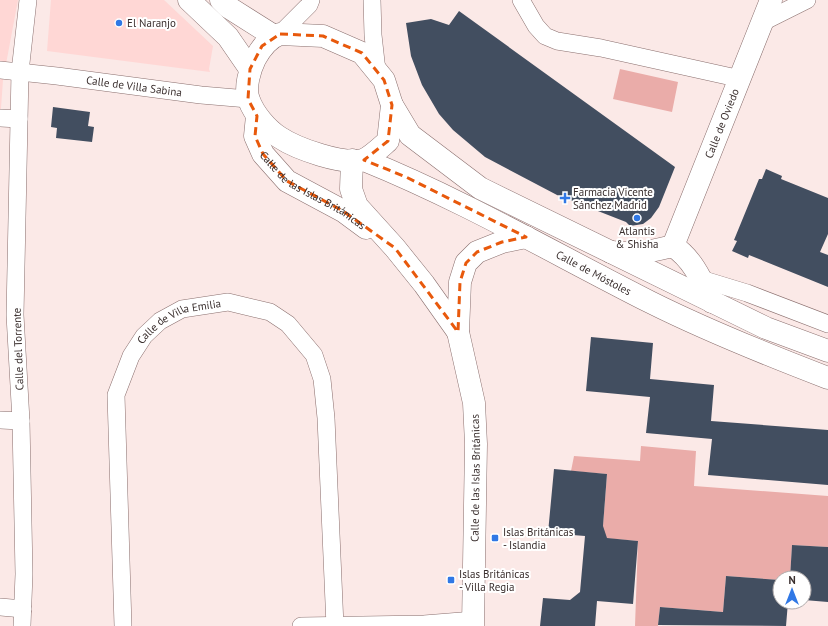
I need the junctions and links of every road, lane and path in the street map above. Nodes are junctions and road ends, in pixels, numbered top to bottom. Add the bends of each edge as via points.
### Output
1 (28, 0) edge
2 (189, 0) edge
3 (221, 0) edge
4 (311, 0) edge
5 (372, 0) edge
6 (521, 0) edge
7 (771, 0) edge
8 (807, 0) edge
9 (763, 22) junction
10 (277, 35) junction
11 (250, 69) junction
12 (0, 70) edge
13 (376, 71) junction
14 (20, 72) junction
15 (741, 79) junction
16 (392, 105) junction
17 (252, 107) junction
18 (0, 118) edge
19 (19, 119) junction
20 (358, 160) junction
21 (526, 238) junction
22 (673, 246) junction
23 (395, 248) junction
24 (609, 252) junction
25 (701, 279) junction
26 (712, 302) junction
27 (828, 324) edge
28 (458, 332) junction
29 (828, 351) edge
30 (828, 378) edge
31 (0, 420) edge
32 (20, 421) junction
33 (0, 607) edge
34 (22, 618) edge
35 (474, 623) edge
36 (335, 625) edge
37 (123, 626) edge
38 (301, 626) edge

1 - 14 street, Calle del Torrente
2 - 11 main road via 228,37
3 - 10 main road via 228,7
4 - 10 street via 309,5
5 - 13 street
6 - 15 street via 536,26 546,36 557,41 601,48
7 - 9 main road, Calle de Oviedo
8 - 9 street
9 - 15 main road, Calle de Oviedo
10 - 11 main road via 262,46
10 - 13 main road via 323,36 362,53
11 - 17 main road
12 - 14 street, Calle de Villa Sabina
13 - 16 main road via 384,80
14 - 17 street, Calle de Villa Sabina via 200,95
14 - 19 street, Calle del Torrente
15 - 22 main road, Calle de Oviedo
16 - 20 main road via 388,142
16 - 24 main road via 410,135 480,188
17 - 20 main road via 279,137 306,151 338,160
17 - 23 main road, Calle de las Islas Británicas via 255,136 263,154 287,181 343,211
18 - 19 street
19 - 32 street, Calle del Torrente via 16,315
20 - 21 main road, Calle de Móstoles via 406,177
20 - 23 main road, Calle de las Islas Británicas via 351,189 357,206
21 - 28 main road, Calle de las Islas Británicas via 502,242 478,252 466,263 460,282
21 - 30 main road, Calle de Móstoles via 652,303 763,353
22 - 24 main road via 644,254
22 - 25 main road via 682,252
23 - 28 main road, Calle de las Islas Británicas
24 - 26 main road
25 - 26 main road
25 - 27 street via 747,293
26 - 29 main road via 766,328
28 - 35 main road, Calle de las Islas Británicas via 474,403
31 - 32 street
32 - 34 street, Calle del Torrente
33 - 34 street
35 - 36 street
36 - 37 street, Calle de Villa Emilia via 322,378 314,355 288,324 270,312 228,302 182,310 160,321 144,336 131,356 116,395
36 - 38 street

